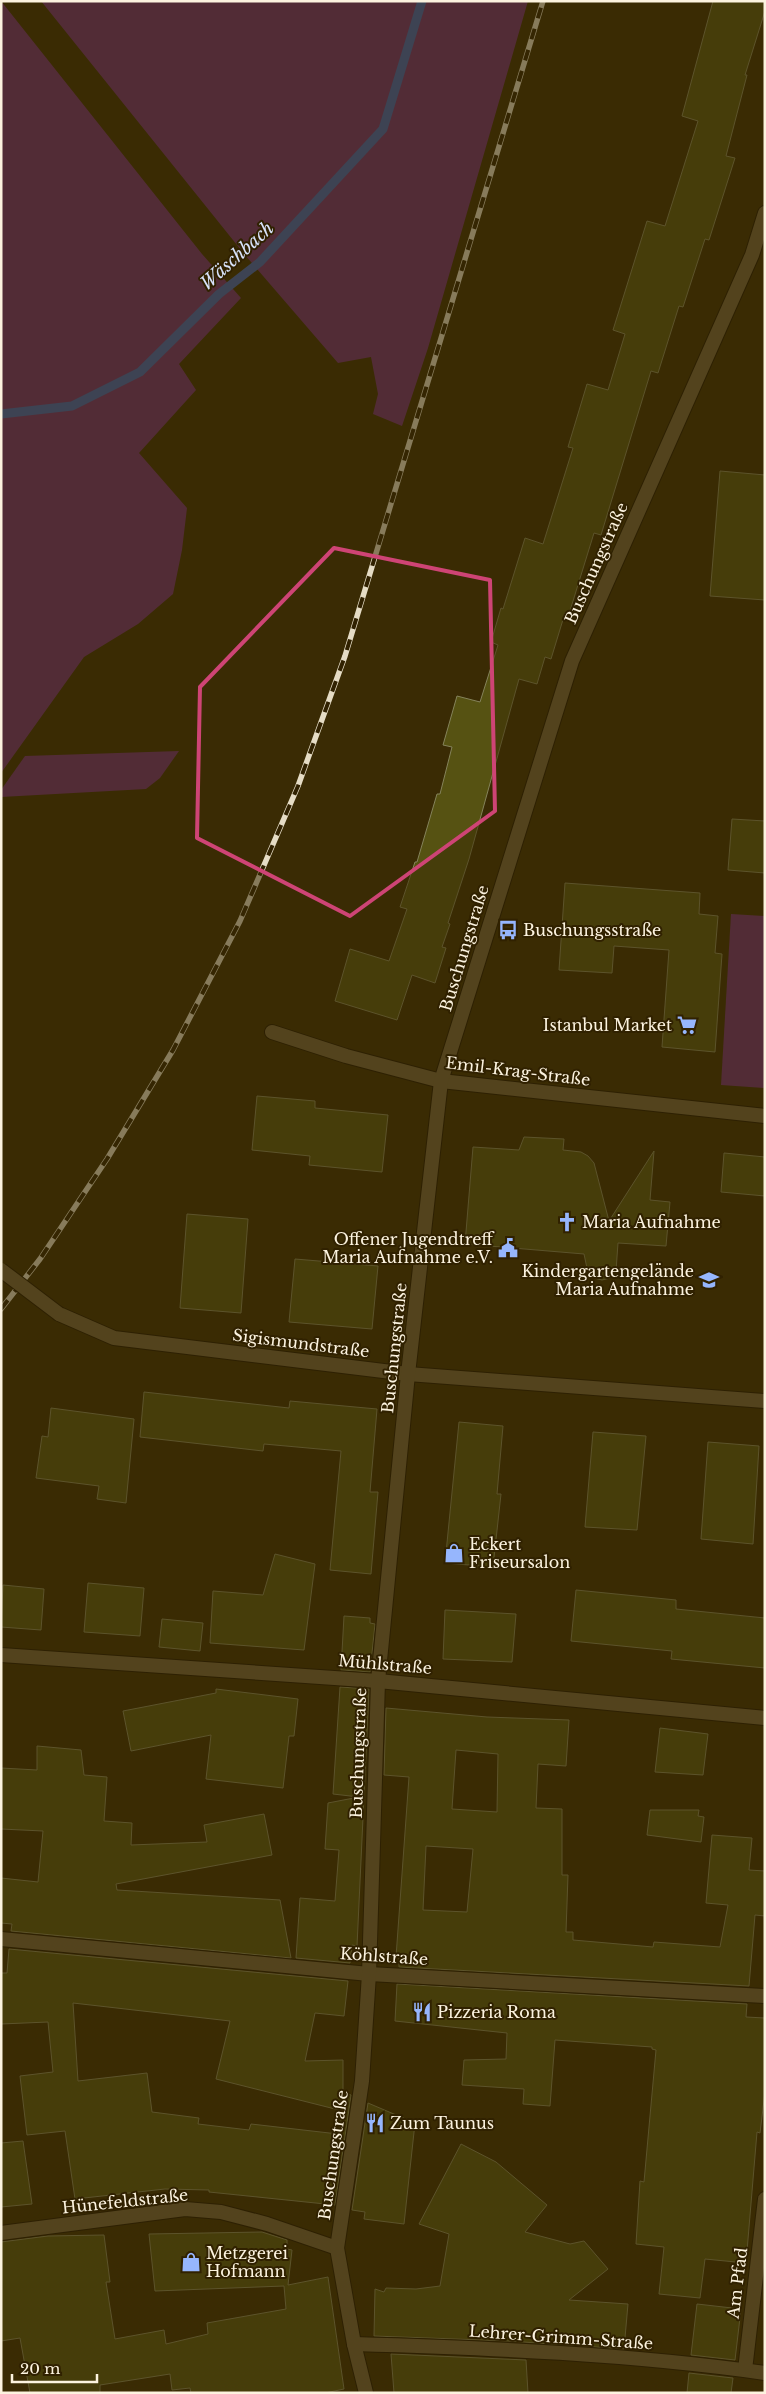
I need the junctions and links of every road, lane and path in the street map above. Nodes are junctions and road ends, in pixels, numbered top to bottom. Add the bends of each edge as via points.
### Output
1 (765, 213) edge
2 (272, 1032) dead end
3 (441, 1080) junction
4 (765, 1116) edge
5 (1, 1270) edge
6 (408, 1374) junction
7 (765, 1401) edge
8 (1, 1655) edge
9 (378, 1680) junction
10 (765, 1718) edge
11 (1, 1939) edge
12 (369, 1974) junction
13 (765, 1996) edge
14 (765, 2199) edge
15 (1, 2234) edge
16 (337, 2248) junction
17 (354, 2344) junction
18 (745, 2370) junction
19 (765, 2373) edge
20 (366, 2393) edge

1 - 3 street, Buschungstraße via 752,255 572,661
2 - 3 street, Emil-Krag-Straße via 346,1056
3 - 4 street, Emil-Krag-Straße
3 - 6 street, Buschungstraße
5 - 6 street, Sigismundstraße, bridge via 59,1314 114,1338
6 - 7 street, Sigismundstraße
6 - 9 street, Buschungstraße
8 - 9 street, Mühlstraße
9 - 10 street, Mühlstraße
9 - 12 street, Buschungstraße
11 - 12 street, Köhlstraße
12 - 13 street, Köhlstraße
12 - 16 street, Buschungstraße via 362,2080
14 - 18 street, Am Pfad
15 - 16 street, Hünefeldstraße via 185,2209 221,2212
16 - 17 street, Buschungstraße
17 - 18 street, Lehrer-Grimm-Straße via 496,2348
17 - 20 street, Buschungstraße
18 - 19 street, Lehrer-Grimm-Straße

